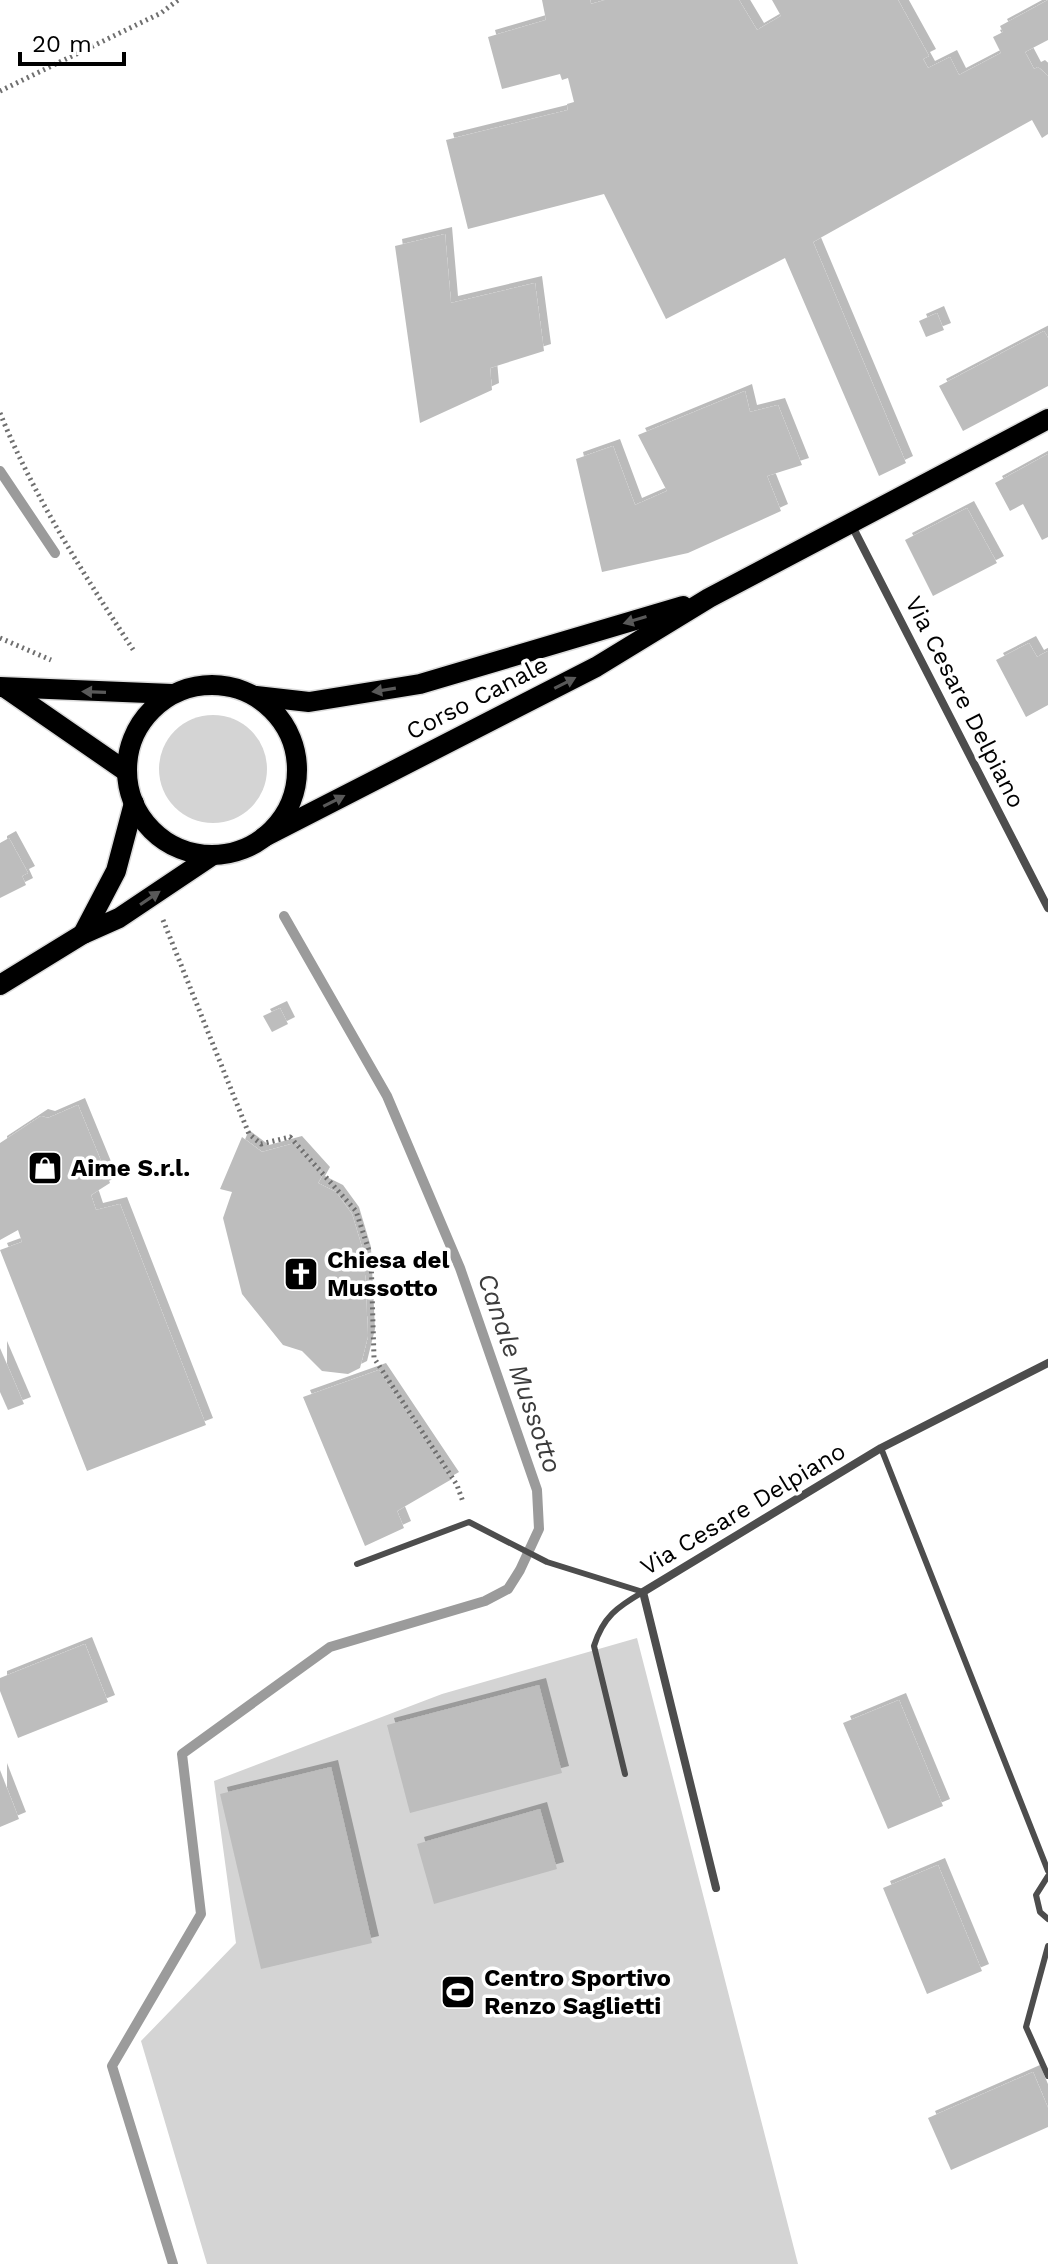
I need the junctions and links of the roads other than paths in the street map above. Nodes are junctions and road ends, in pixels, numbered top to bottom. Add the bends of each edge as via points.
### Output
1 (1048, 419) edge
2 (850, 522) junction
3 (709, 598) junction
4 (3, 688) edge
5 (172, 694) junction
6 (255, 696) junction
7 (127, 772) junction
8 (134, 803) junction
9 (264, 837) junction
10 (213, 855) junction
11 (1047, 901) edge
12 (83, 934) junction
13 (0, 985) edge
14 (1048, 1363) edge
15 (881, 1448) junction
16 (357, 1564) dead end
17 (643, 1592) junction
18 (625, 1774) dead end
19 (1048, 1874) edge
20 (716, 1888) dead end
21 (1048, 1919) edge
22 (1048, 1946) edge
23 (1048, 2076) edge

1 - 2 main road, Corso Canale
2 - 3 main road, Corso Canale
2 - 11 street, Via Cesare Delpiano
3 -> 6 main road, Corso Canale via 420,684 309,702
9 -> 3 main road, Corso Canale via 596,667
5 -> 4 main road
4 - 7 main road
5 - 6 main road via 200,685 228,685
5 - 7 main road via 139,727
6 - 9 main road via 276,713 291,737 297,764 283,817
7 - 8 main road
8 - 10 main road via 165,841 188,852
8 - 12 main road via 116,871
9 - 10 main road via 240,850
12 -> 10 main road via 119,918
12 - 13 main road
14 - 15 street, Via Cesare Delpiano
15 - 17 street, Via Cesare Delpiano
15 - 19 lane
16 - 17 lane via 469,1522 547,1562
17 - 18 lane via 612,1611 594,1646
17 - 20 street, Via Cesare Delpiano
19 - 21 lane via 1036,1895 1040,1912
22 - 23 lane via 1026,2027

